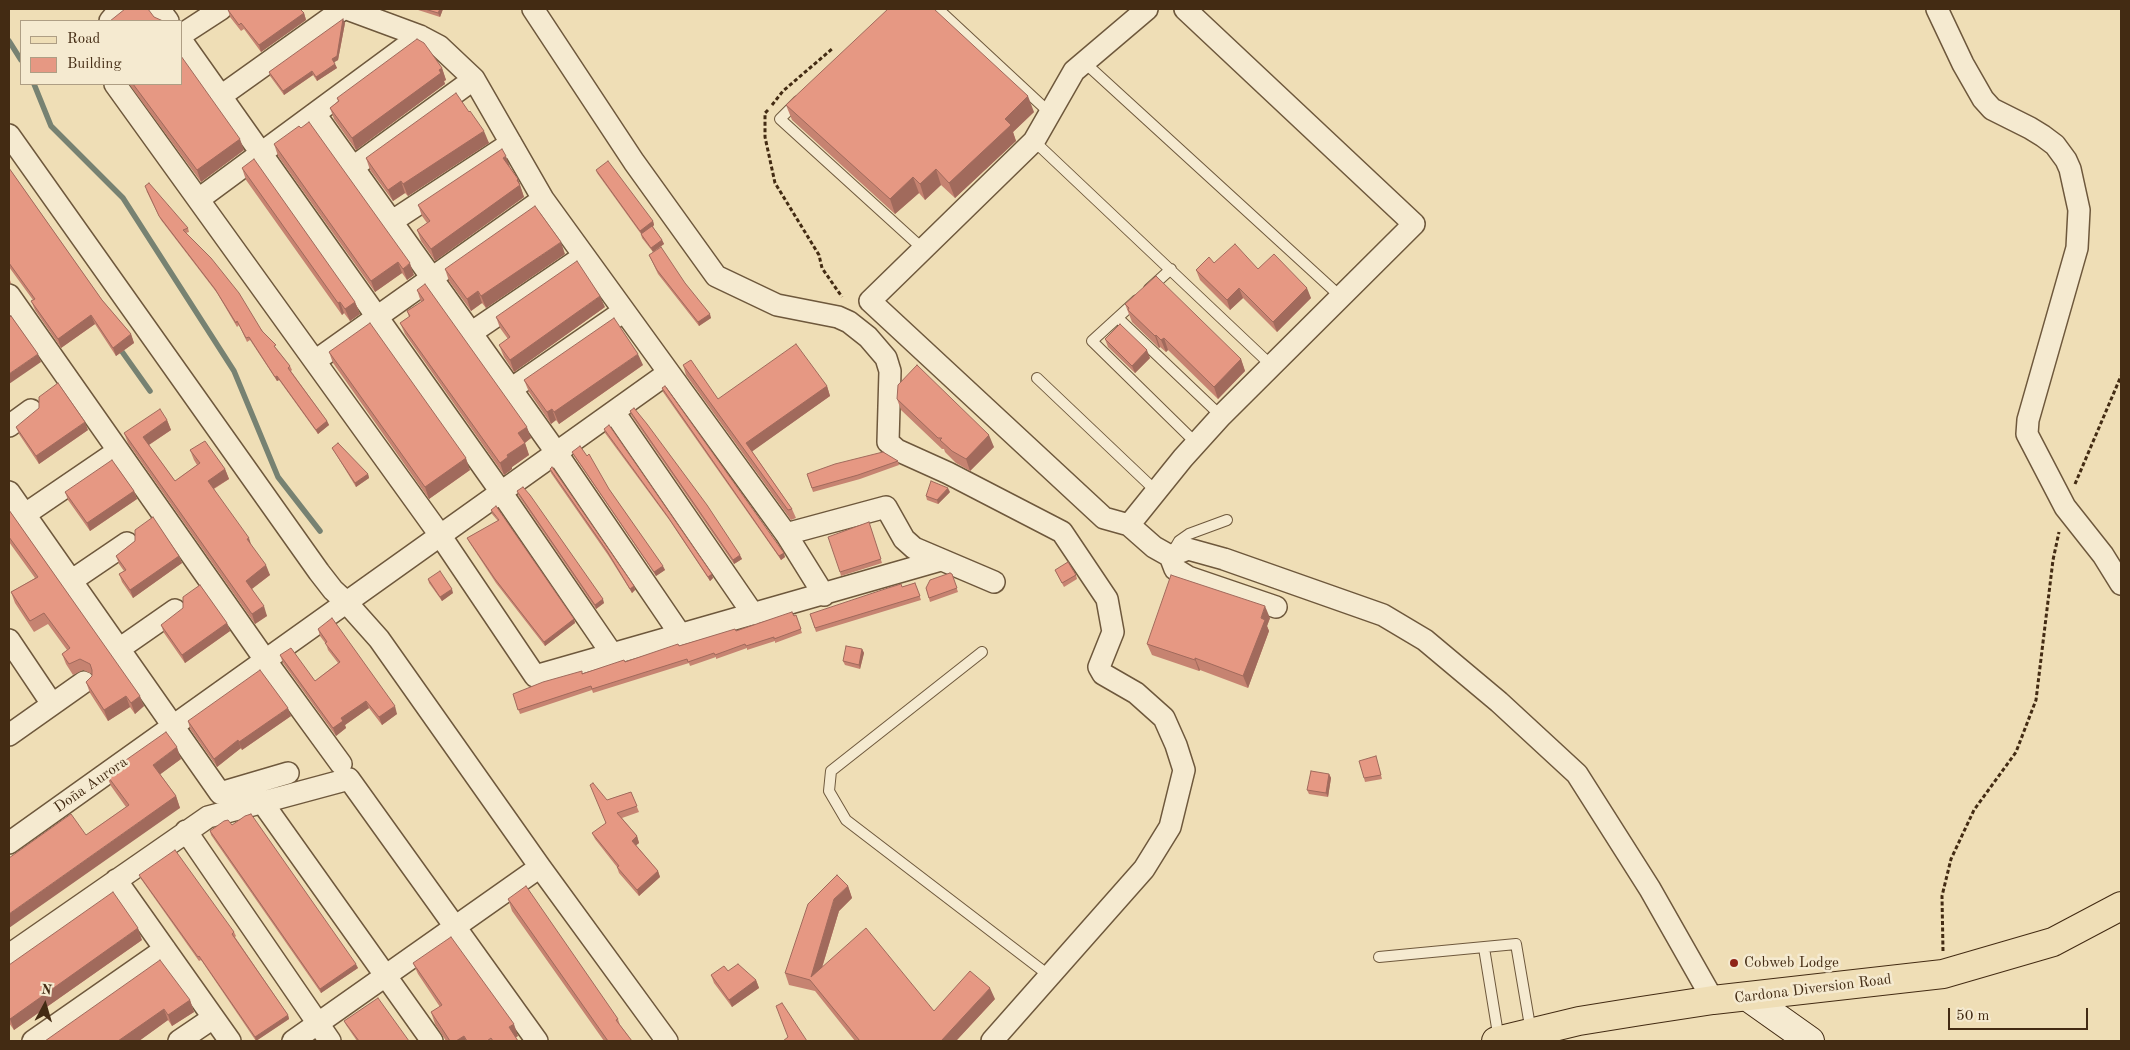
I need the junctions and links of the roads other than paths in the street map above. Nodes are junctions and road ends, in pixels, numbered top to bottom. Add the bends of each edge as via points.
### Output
1 (120, 9) edge
2 (159, 9) edge
3 (221, 9) edge
4 (343, 9) edge
5 (347, 9) edge
6 (533, 9) edge
7 (938, 9) edge
8 (1147, 9) edge
9 (1185, 9) edge
10 (1937, 9) edge
11 (111, 20) edge
12 (167, 20) edge
13 (182, 33) edge
14 (420, 36) junction
15 (182, 41) edge
16 (1084, 62) junction
17 (474, 79) junction
18 (116, 85) edge
19 (807, 93) edge
20 (221, 96) junction
21 (315, 114) junction
22 (1051, 114) junction
23 (9, 135) edge
24 (1034, 141) junction
25 (511, 143) junction
26 (261, 154) junction
27 (352, 168) junction
28 (199, 199) junction
29 (544, 199) junction
30 (391, 222) junction
31 (923, 249) junction
32 (584, 256) junction
33 (1171, 270) junction
34 (431, 277) junction
35 (9, 295) edge
36 (1341, 297) junction
37 (624, 311) junction
38 (377, 316) junction
39 (1118, 318) junction
40 (471, 333) junction
41 (315, 361) junction
42 (1272, 366) junction
43 (668, 373) junction
44 (1038, 378) dead end
45 (511, 389) junction
46 (31, 410) dead end
47 (614, 412) junction
48 (1221, 416) junction
49 (9, 426) edge
50 (1196, 443) junction
51 (118, 451) junction
52 (556, 452) junction
53 (1156, 491) junction
54 (9, 492) edge
55 (501, 492) junction
56 (24, 515) junction
57 (1226, 520) dead end
58 (1129, 525) junction
59 (786, 534) junction
60 (440, 535) junction
61 (127, 543) dead end
62 (1170, 556) junction
63 (941, 560) junction
64 (71, 581) junction
65 (994, 582) dead end
66 (2121, 584) edge
67 (824, 595) junction
68 (346, 602) junction
69 (1276, 607) dead end
70 (174, 610) dead end
71 (753, 614) junction
72 (680, 634) junction
73 (9, 640) edge
74 (119, 649) junction
75 (982, 652) dead end
76 (612, 654) junction
77 (266, 661) junction
78 (84, 682) edge
79 (52, 704) junction
80 (173, 726) junction
81 (9, 734) edge
82 (341, 764) dead end
83 (288, 773) dead end
84 (262, 802) junction
85 (186, 831) junction
86 (9, 843) edge
87 (540, 867) junction
88 (116, 880) junction
89 (2121, 906) edge
90 (455, 927) junction
91 (1484, 948) junction
92 (166, 949) junction
93 (9, 955) edge
94 (1379, 957) dead end
95 (385, 976) junction
96 (1051, 977) junction
97 (1748, 997) junction
98 (1713, 1000) junction
99 (213, 1018) junction
100 (318, 1024) junction
101 (1531, 1032) junction
102 (1498, 1040) edge
103 (33, 1041) edge
104 (180, 1041) edge
105 (230, 1041) edge
106 (293, 1041) edge
107 (330, 1041) edge
108 (432, 1041) edge
109 (537, 1041) edge
110 (667, 1041) edge
111 (992, 1041) edge
112 (1810, 1041) edge

1 - 11 street
2 - 12 street
3 - 13 street
4 - 20 street
5 - 14 street
6 - 96 street via 639,169 716,276 776,305 838,317 868,337 886,358 890,370 888,442 897,450 1062,532 1107,599 1113,632 1099,667 1103,674 1136,693 1164,718 1184,770 1170,827 1144,869
7 - 22 lane
8 - 16 street
9 - 36 street via 1414,224
10 - 66 street via 1983,99 1992,109 2044,136 2055,145 2070,169 2078,210 2077,248 2030,410 2027,434 2065,507
14 - 17 street via 439,46
14 - 21 street
15 - 20 street
16 - 22 street via 1074,71
16 - 36 lane
17 - 25 street
17 - 27 street
18 - 28 street
19 - 31 lane via 780,119
20 - 26 street
21 - 26 street
21 - 27 street
22 - 24 street
23 - 68 street via 319,572
24 - 31 street
24 - 33 lane
25 - 29 street
25 - 30 street
26 - 28 street
26 - 38 street
27 - 30 street
28 - 41 street
29 - 32 street
29 - 34 street
30 - 34 street
31 - 58 street via 870,301 1104,518
32 - 37 street
32 - 40 street
33 - 39 lane
33 - 42 lane
34 - 38 street
34 - 40 street
35 - 51 street
36 - 42 street
37 - 43 street
37 - 45 street
38 - 41 street
38 - 55 street
39 - 48 lane
39 - 50 lane via 1092,341
40 - 45 street
41 - 60 street
42 - 48 street
43 - 47 street, Doña Aurora
43 - 59 street
44 - 53 lane
45 - 52 street
46 - 49 street
47 - 52 street, Doña Aurora
47 - 71 street
48 - 50 street
50 - 53 street
51 - 56 street
51 - 77 street
52 - 55 street, Doña Aurora
52 - 72 street
53 - 58 street
54 - 56 street
55 - 60 street, Doña Aurora
55 - 76 street
56 - 64 street
57 - 62 lane via 1189,534 1179,541
58 - 62 street
59 - 63 street via 886,507 904,538 914,548
59 - 67 street
60 - 68 street, Doña Aurora
60 - 76 street via 534,676
61 - 64 street
62 - 69 street via 1175,569 1188,577
62 - 98 street via 1188,549 1224,559 1383,615 1425,640 1577,774 1650,889
63 - 65 street
63 - 67 street
64 - 74 street
67 - 71 street
68 - 77 street, Doña Aurora
68 - 87 street via 379,639
70 - 74 street
71 - 72 street
72 - 76 street
73 - 79 street
74 - 80 street
75 - 96 lane via 831,771 829,791 846,820
77 - 80 street, Doña Aurora
77 - 82 street
78 - 79 street
79 - 81 street
80 - 83 street via 220,793
80 - 86 street, Doña Aurora
84 - 85 street via 208,816
84 - 90 street via 349,779
84 - 95 street
85 - 88 street
85 - 100 street
87 - 90 street
87 - 110 street
88 - 92 street
88 - 93 street
89 - 97 main road, Cardona Diversion Road via 2053,942 1943,974
90 - 95 street
90 - 109 street
91 - 94 lane
91 - 101 lane via 1516,944
91 - 102 lane
92 - 99 street
92 - 103 street
95 - 100 street
95 - 108 street
96 - 111 street
97 - 98 main road, Cardona Diversion Road
97 - 112 street
98 - 101 main road, Cardona Diversion Road via 1579,1021
99 - 104 street
99 - 105 street
100 - 106 street
100 - 107 street
101 - 102 main road, Cardona Diversion Road

